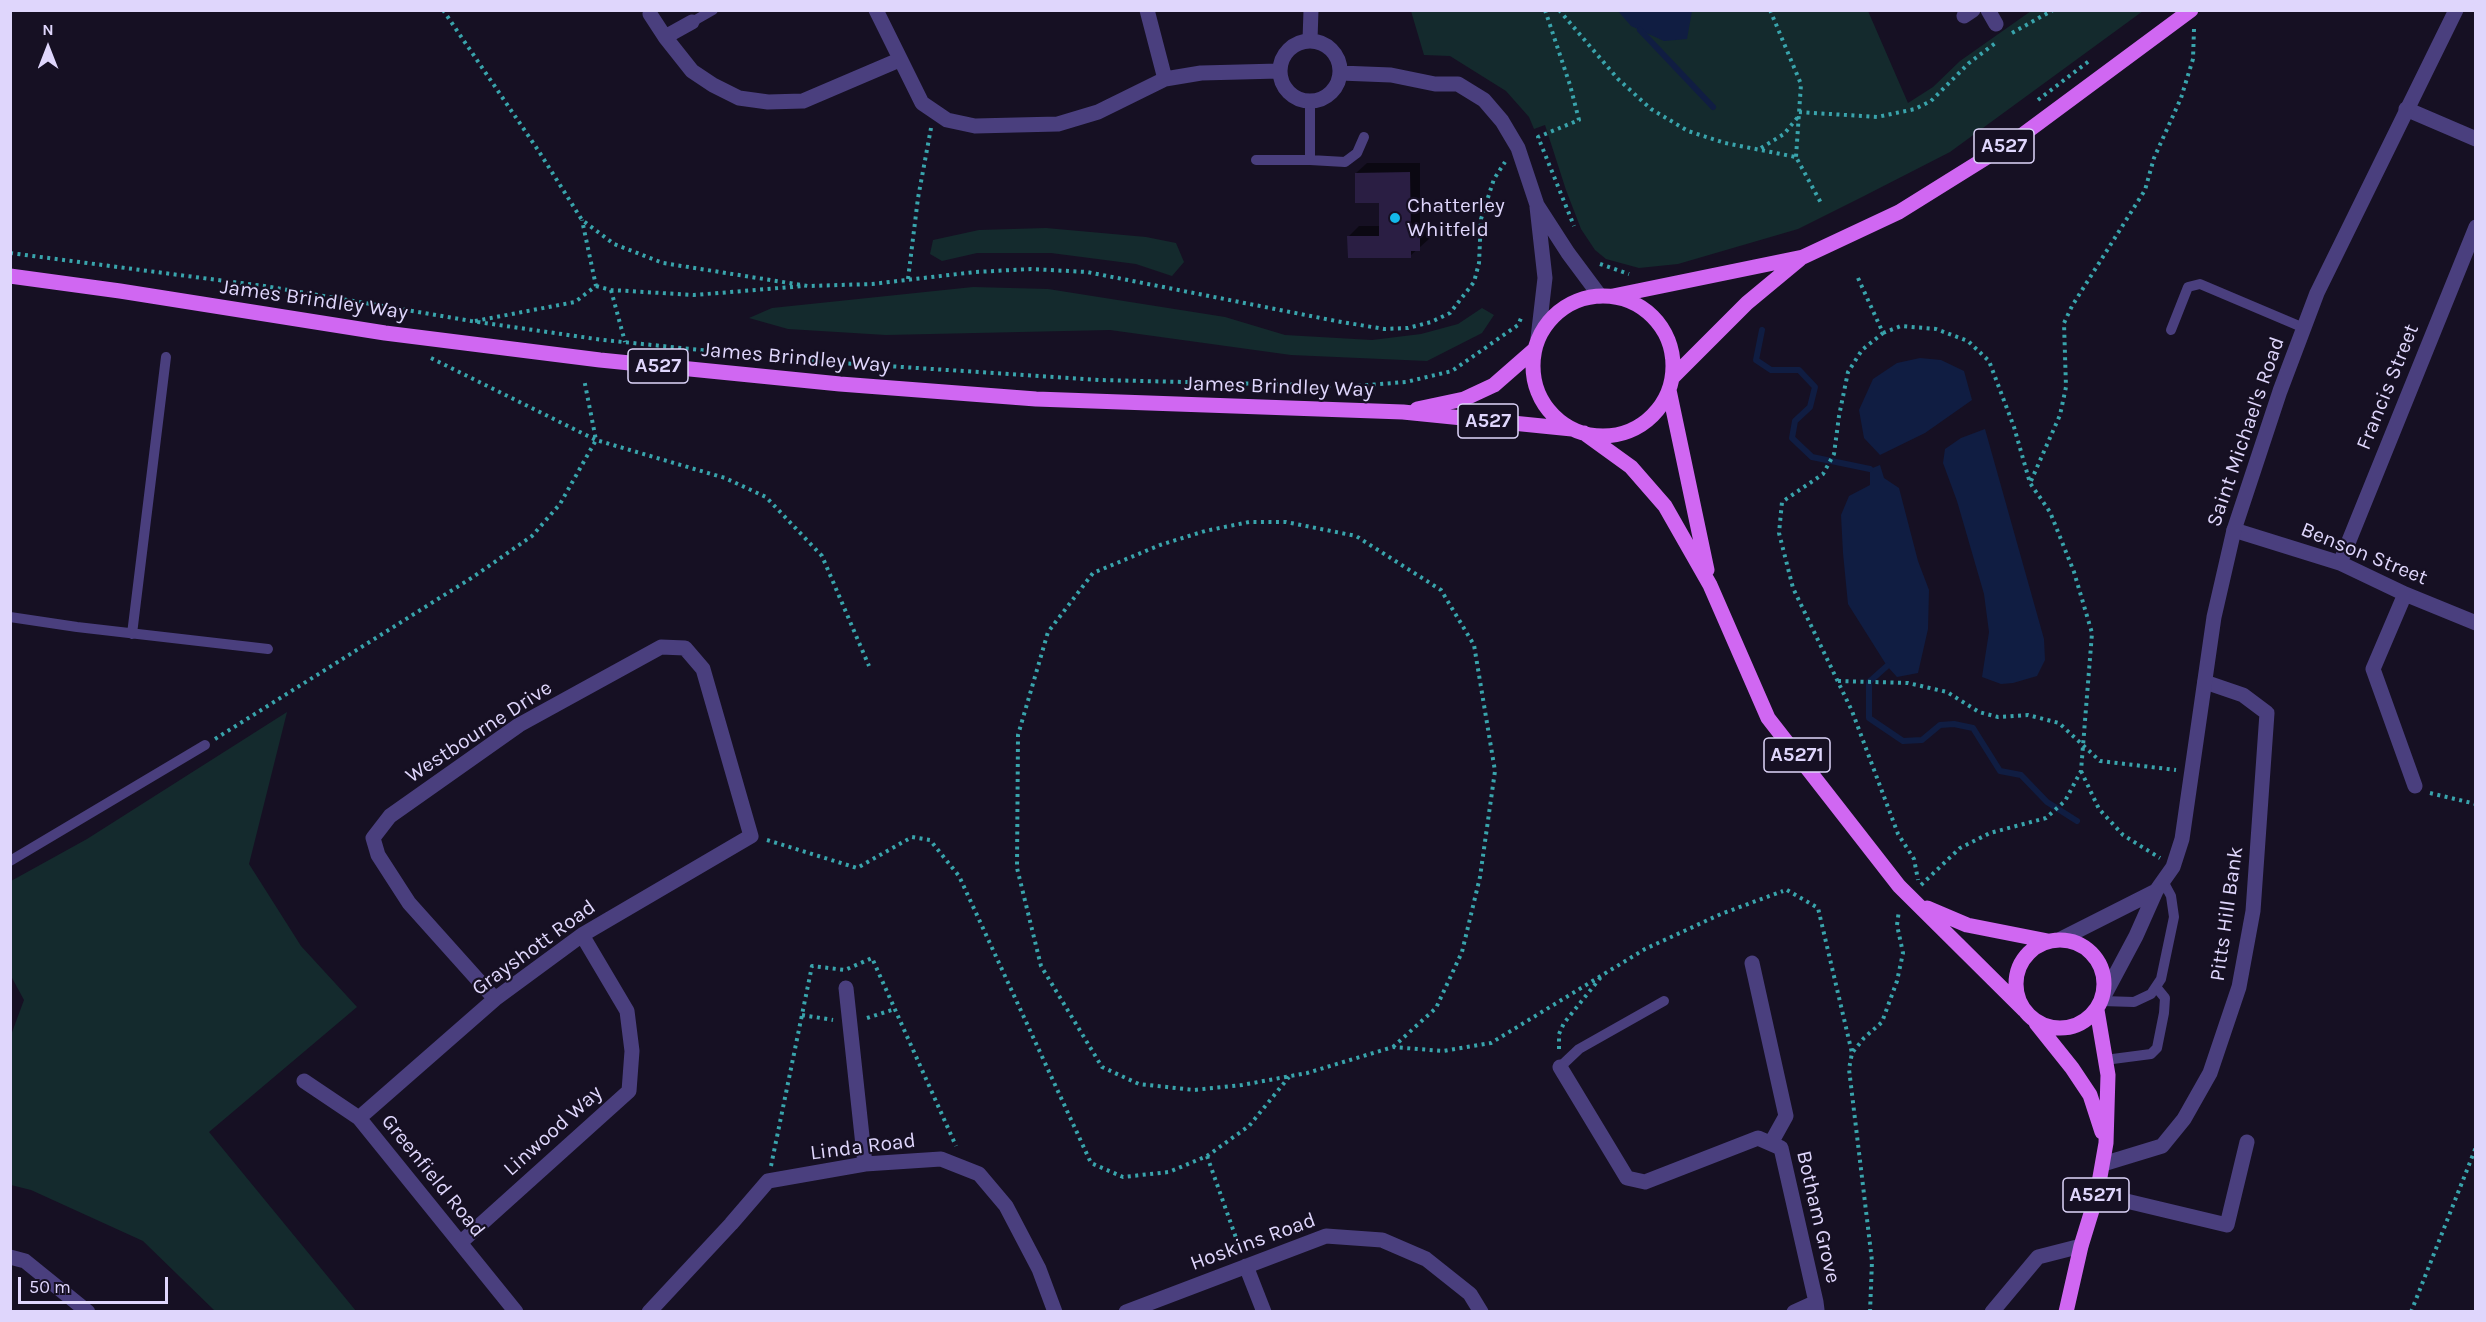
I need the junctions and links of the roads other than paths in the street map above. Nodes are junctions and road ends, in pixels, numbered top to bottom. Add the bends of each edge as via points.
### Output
1 (714, 10) edge
2 (876, 10) edge
3 (1147, 10) edge
4 (1311, 10) edge
5 (2456, 10) edge
6 (649, 12) edge
7 (2192, 15) edge
8 (692, 22) joint
9 (665, 37) junction
10 (1310, 40) junction
11 (899, 60) junction
12 (1279, 71) junction
13 (1340, 73) junction
14 (1165, 79) junction
15 (1310, 101) junction
16 (2406, 110) junction
17 (1364, 137) dead end
18 (2475, 139) edge
19 (1256, 160) dead end
20 (1310, 160) junction
21 (1537, 205) junction
22 (2475, 227) edge
23 (1803, 257) junction
24 (10, 276) edge
25 (1606, 296) junction
26 (2304, 328) junction
27 (2171, 330) dead end
28 (1536, 344) junction
29 (166, 357) dead end
30 (1671, 384) junction
31 (1403, 412) junction
32 (1578, 431) junction
33 (2234, 530) junction
34 (2340, 563) junction
35 (1710, 585) junction
36 (2405, 594) junction
37 (10, 617) edge
38 (2475, 623) edge
39 (132, 634) junction
40 (268, 649) dead end
41 (2205, 682) junction
42 (205, 745) road end
43 (2415, 786) road end
44 (751, 836) joint
45 (10, 861) edge
46 (2159, 886) junction
47 (1916, 896) junction
48 (582, 935) junction
49 (2054, 940) junction
50 (1752, 963) dead end
51 (2156, 987) junction
52 (846, 988) dead end
53 (495, 999) junction
54 (1664, 1001) dead end
55 (2101, 1002) junction
56 (2024, 1010) junction
57 (2035, 1021) junction
58 (2105, 1060) junction
59 (1560, 1067) joint
60 (304, 1081) dead end
61 (359, 1118) junction
62 (2247, 1142) dead end
63 (1771, 1143) junction
64 (2106, 1143) junction
65 (865, 1164) junction
66 (2103, 1164) junction
67 (2097, 1194) junction
68 (460, 1243) junction
69 (2081, 1246) junction
70 (10, 1257) edge
71 (1246, 1266) junction
72 (1816, 1306) edge
73 (88, 1311) edge
74 (516, 1311) edge
75 (649, 1311) edge
76 (1055, 1311) edge
77 (1126, 1311) edge
78 (1264, 1311) edge
79 (1481, 1311) edge
80 (1794, 1311) edge
81 (1992, 1311) edge
82 (2066, 1311) edge

1 - 8 lane
2 - 11 street
3 - 14 street
4 - 10 street
5 - 16 street, Saint Michael's Road
6 - 9 street
7 - 23 main road, A527 via 1967,170 1899,212
8 - 9 street
9 - 11 street via 692,71 713,85 739,98 768,102 803,101
10 - 12 street via 1290,48 1282,57
10 - 13 street via 1333,51 1340,63
11 - 14 street via 922,103 933,113 975,126 1058,124 1098,111
12 - 14 street via 1201,73
12 - 15 street via 1288,92
13 - 15 street via 1330,94
13 - 21 street via 1458,84 1484,100 1518,148
15 - 20 lane
16 - 18 street
16 - 26 street, Saint Michael's Road
17 - 20 lane via 1357,153 1345,162
19 - 20 lane
21 - 25 street via 1568,253
21 - 28 street via 1545,278
22 - 34 street, Francis Street
23 - 25 main road, A527
23 - 30 main road, A527 via 1747,303
24 - 31 main road, James Brindley Way / A527 via 385,333 794,380 1036,399
25 - 28 main road, A527 via 1572,303 1552,317
25 - 30 main road via 1629,300 1660,325 1671,348
26 - 27 lane via 2200,284 2188,287
26 - 33 street, Saint Michael's Road
28 - 31 main road, James Brindley Way / A527 via 1494,385 1464,399
28 - 32 main road, A527 via 1533,370 1538,393 1554,416
29 - 39 lane
30 - 32 main road, A527 via 1663,402 1647,421 1626,432 1603,436
30 - 35 main road, A5271
31 - 32 main road, James Brindley Way / A527
32 - 35 main road, A5271 via 1631,467 1665,506
33 - 34 street, Benson Street
33 - 41 street, Saint Michael's Road via 2214,617
34 - 36 street, Benson Street
35 - 47 main road, A5271 via 1768,718 1899,886
36 - 38 street, Benson Street
36 - 43 street via 2373,669
37 - 39 lane
39 - 40 lane
41 - 46 street, Saint Michael's Road via 2182,839 2173,867
41 - 66 street, Pitts Hill Bank via 2243,695 2267,713 2253,911 2239,987 2210,1073 2184,1119 2162,1146
42 - 45 lane
44 - 48 street, Grayshott Road
44 - 53 street, Westbourne Drive via 703,669 685,648 661,647 519,725 390,816 373,838 378,855 409,903
46 - 49 street, Saint Michael's Road
46 - 51 lane via 2171,896 2174,917
46 - 55 street, Saint Michael's Road
47 - 49 main road, A5271 via 1967,925
47 - 56 main road, A5271
48 - 53 street, Grayshott Road
48 - 68 street, Linwood Way via 627,1011 632,1050 629,1091
49 - 55 main road via 2076,942 2096,957 2105,984
49 - 56 main road via 2034,948 2018,970 2017,996
50 - 63 street via 1786,1116
51 - 55 lane via 2134,1002
51 - 58 lane via 2165,998 2157,1048 2151,1054
52 - 65 street
53 - 61 street, Grayshott Road
54 - 59 lane via 1579,1049
55 - 57 main road via 2087,1020 2072,1028 2058,1029
55 - 58 main road, A5271
56 - 57 main road
57 - 64 main road, A5271 via 2090,1095
58 - 64 main road, A5271
59 - 63 street, Botham Grove via 1628,1178 1645,1182 1758,1138
60 - 61 street, Greenfield Road
61 - 68 street, Greenfield Road
62 - 67 street via 2227,1225
63 - 72 street, Botham Grove via 1781,1148
64 - 66 main road, A5271
65 - 75 street, Linda Road via 768,1181
65 - 76 street, Linda Road via 940,1159 980,1174 1006,1206
66 - 67 main road, A5271
67 - 69 main road, A5271
68 - 74 street, Greenfield Road
69 - 81 street via 2038,1257
69 - 82 main road, A5271
70 - 73 street via 25,1261
71 - 77 street, Hoskins Road
71 - 78 street
71 - 79 street, Hoskins Road via 1326,1236 1382,1240 1426,1259 1470,1294
72 - 80 street

